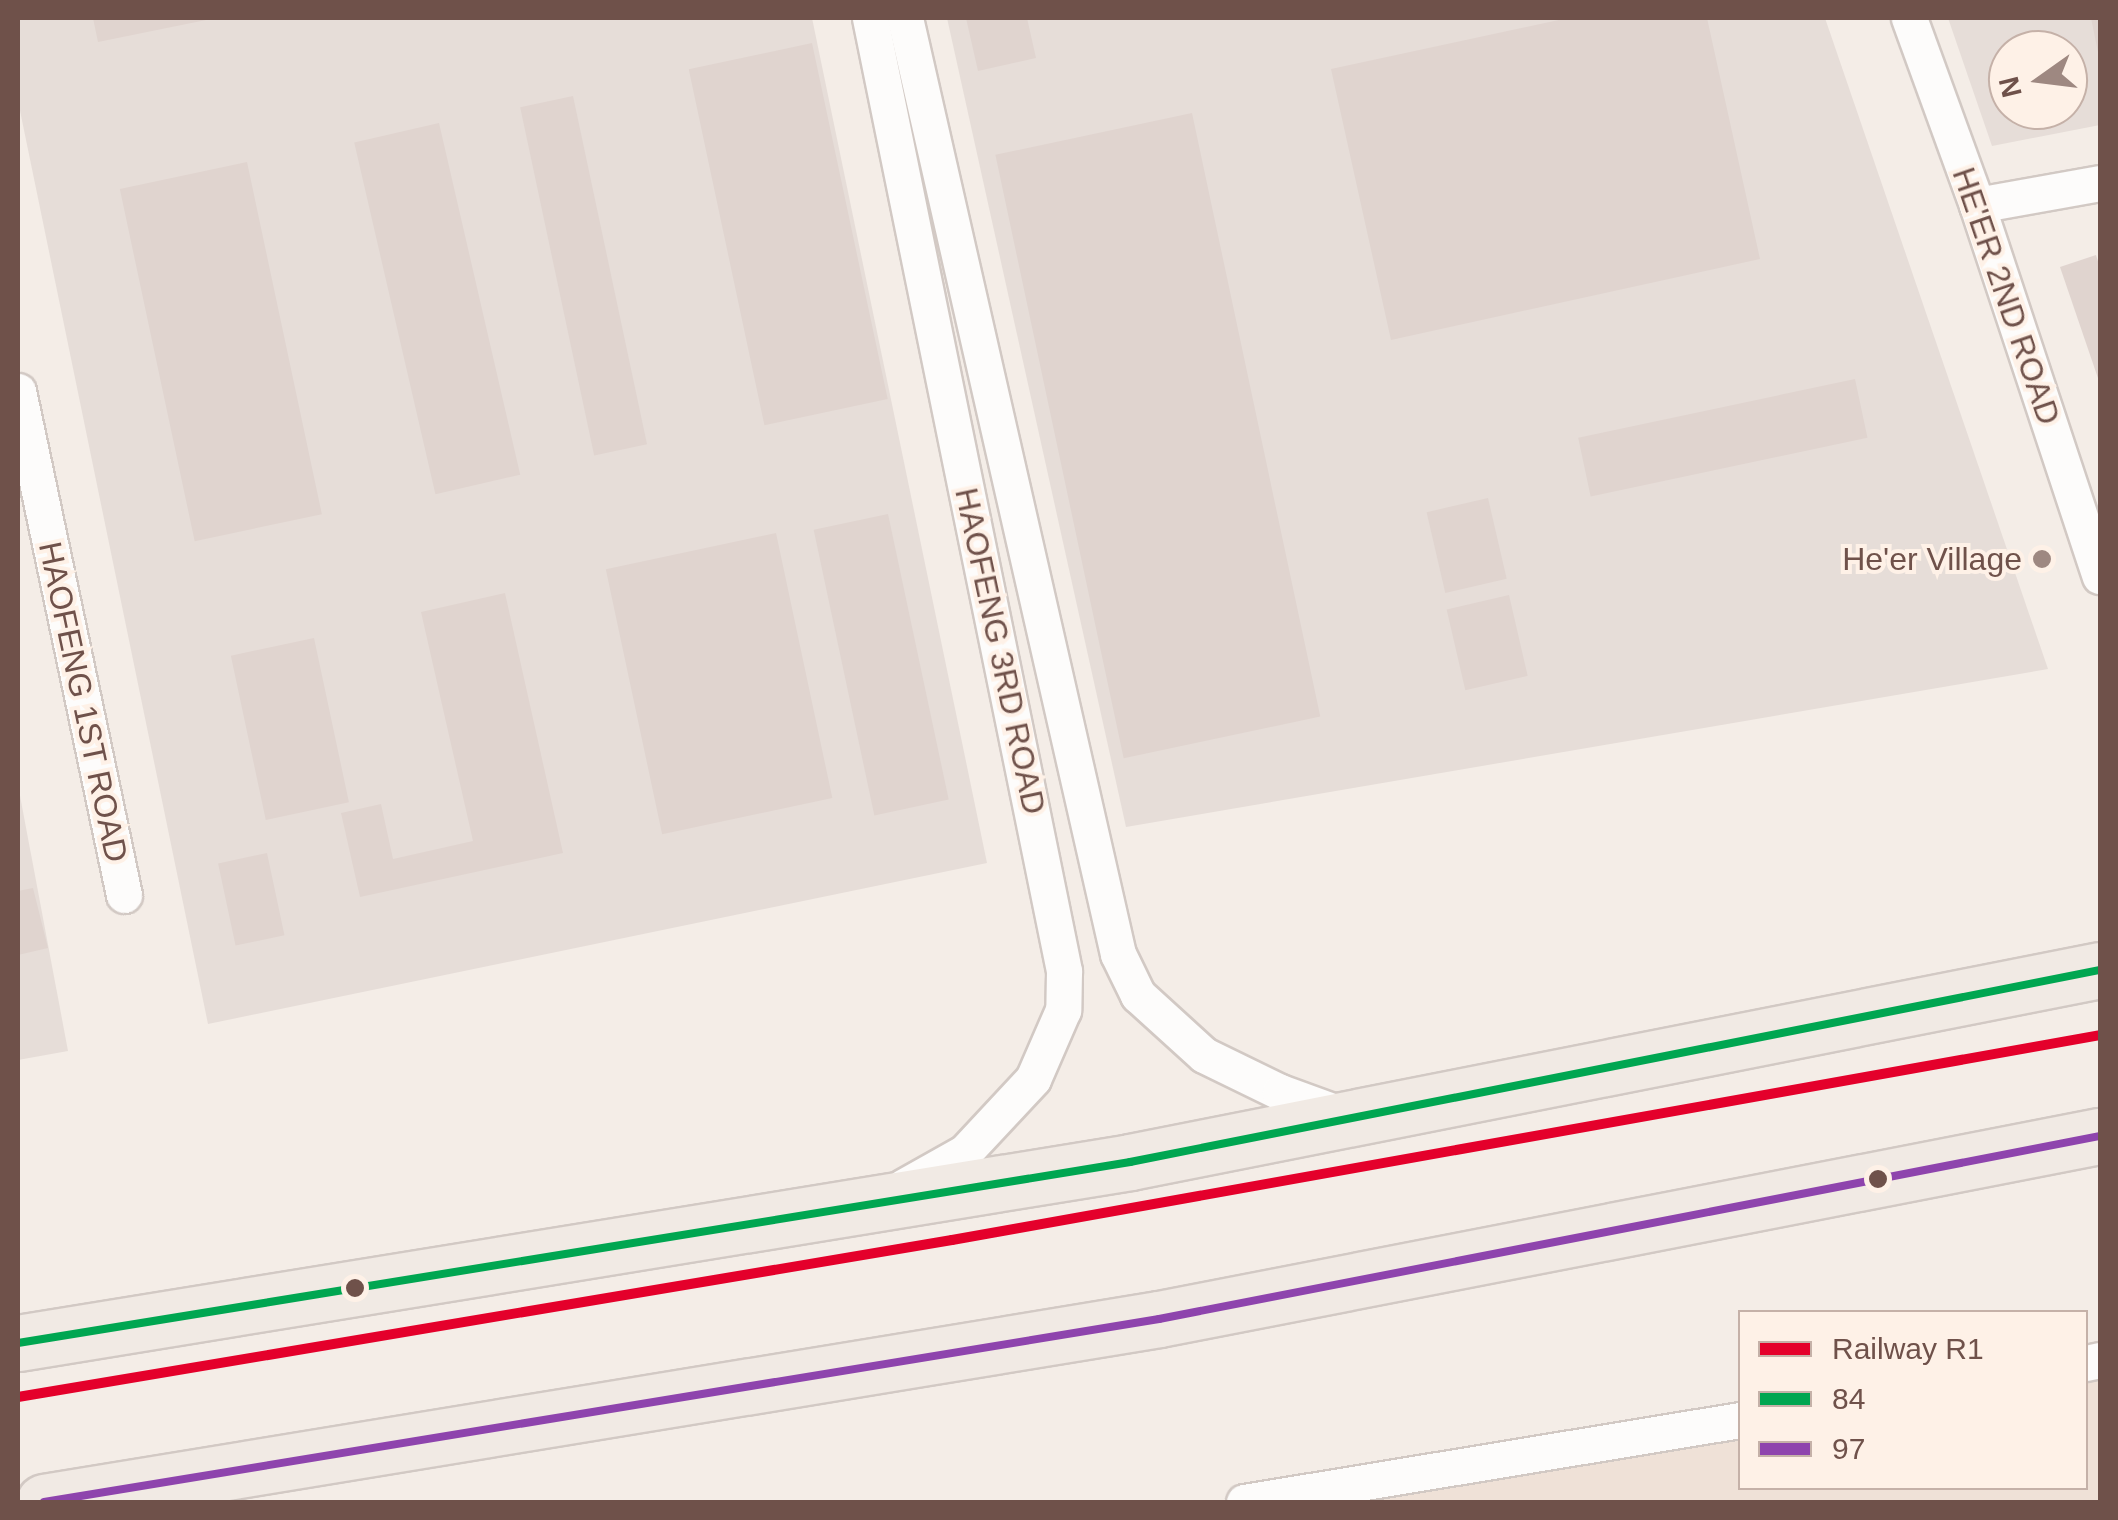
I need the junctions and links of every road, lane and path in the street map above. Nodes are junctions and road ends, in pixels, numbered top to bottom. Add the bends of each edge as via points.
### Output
1 (870, 18) edge
2 (905, 18) edge
3 (1908, 18) edge
4 (2100, 183) edge
5 (1977, 205) junction
6 (18, 390) edge
7 (2100, 576) edge
8 (124, 896) dead end
9 (2100, 970) edge
10 (1352, 1118) junction
11 (2100, 1136) edge
12 (872, 1204) junction
13 (18, 1343) edge
14 (1738, 1420) edge
15 (44, 1502) edge
16 (1244, 1502) edge

1 - 12 street, HAOFENG 3RD ROAD via 1064,971 1063,1010 1034,1080 965,1152
2 - 10 street, HAOFENG 3RD ROAD via 1118,954 1138,995 1204,1055
3 - 5 street, HE'ER 2ND ROAD
4 - 5 street
5 - 7 street, HE'ER 2ND ROAD
6 - 8 street, HAOFENG 1ST ROAD
9 - 10 main road
10 - 12 main road
11 - 15 main road via 1159,1319
12 - 13 main road
14 - 16 street

